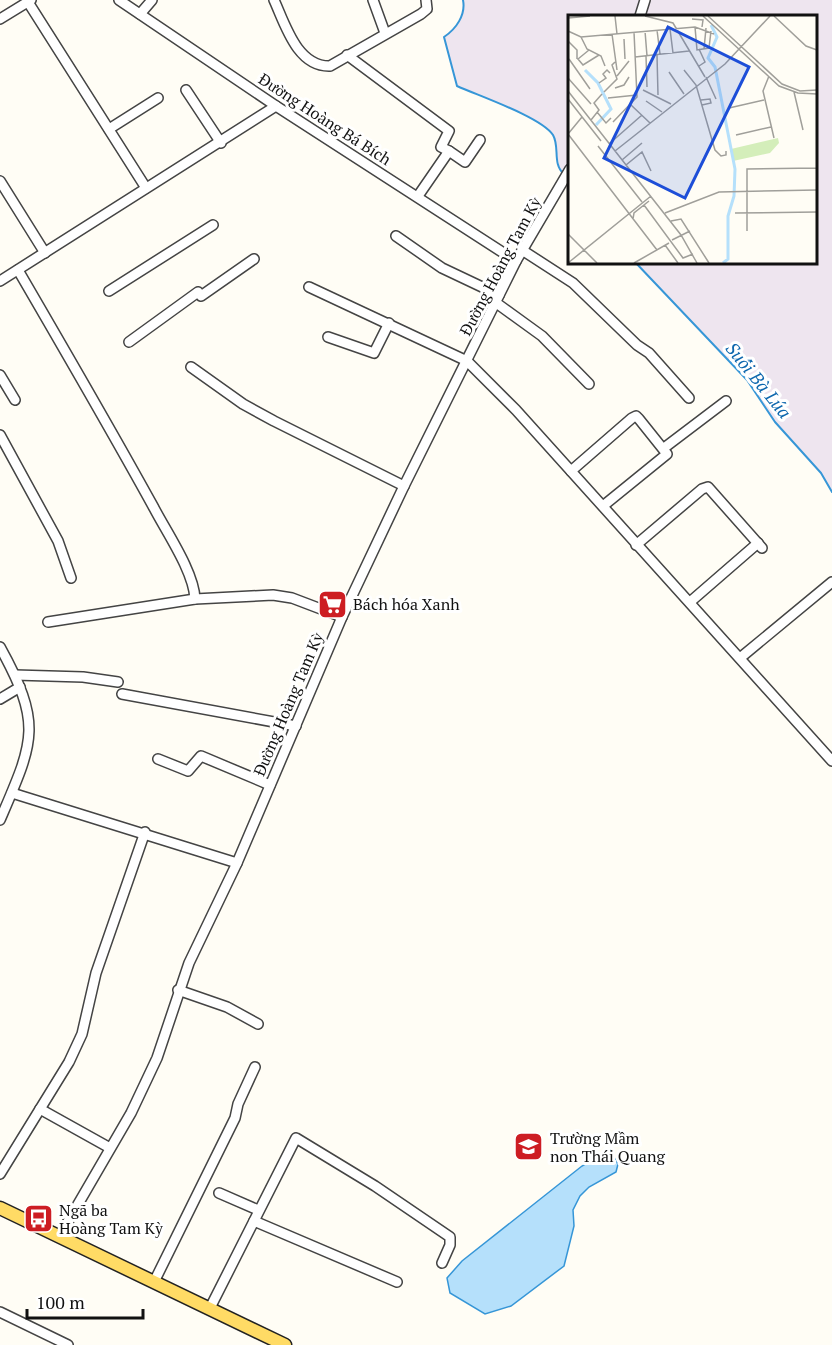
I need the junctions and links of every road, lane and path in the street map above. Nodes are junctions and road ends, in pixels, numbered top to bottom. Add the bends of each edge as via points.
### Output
1 (119, 0) edge
2 (152, 0) edge
3 (274, 0) edge
4 (373, 0) edge
5 (426, 0) edge
6 (645, 0) edge
7 (30, 1) edge
8 (140, 14) junction
9 (640, 15) edge
10 (0, 19) edge
11 (385, 33) junction
12 (347, 55) junction
13 (186, 90) dead end
14 (158, 99) dead end
15 (276, 106) junction
16 (109, 129) junction
17 (480, 140) dead end
18 (221, 143) junction
19 (449, 151) junction
20 (568, 172) edge
21 (0, 181) edge
22 (146, 188) junction
23 (418, 196) junction
24 (213, 225) dead end
25 (396, 236) dead end
26 (522, 250) junction
27 (45, 253) junction
28 (254, 259) dead end
29 (516, 261) junction
30 (18, 270) junction
31 (0, 281) edge
32 (309, 287) dead end
33 (109, 291) dead end
34 (497, 298) junction
35 (388, 323) junction
36 (328, 337) dead end
37 (129, 342) dead end
38 (467, 361) junction
39 (191, 367) dead end
40 (0, 375) edge
41 (589, 384) dead end
42 (689, 398) dead end
43 (15, 400) dead end
44 (726, 400) dead end
45 (0, 435) edge
46 (664, 448) junction
47 (571, 471) junction
48 (404, 486) junction
49 (603, 506) junction
50 (636, 545) junction
51 (71, 578) dead end
52 (832, 582) edge
53 (195, 599) junction
54 (690, 602) junction
55 (342, 617) junction
56 (48, 622) dead end
57 (0, 647) edge
58 (740, 658) junction
59 (15, 675) junction
60 (118, 682) dead end
61 (20, 687) junction
62 (122, 694) dead end
63 (0, 699) edge
64 (296, 726) junction
65 (831, 757) edge
66 (158, 759) dead end
67 (270, 785) junction
68 (12, 793) junction
69 (0, 820) edge
70 (145, 832) junction
71 (237, 863) junction
72 (178, 990) junction
73 (258, 1024) dead end
74 (255, 1067) dead end
75 (40, 1109) junction
76 (110, 1149) junction
77 (0, 1174) edge
78 (219, 1193) dead end
79 (0, 1208) edge
80 (258, 1210) junction
81 (254, 1221) junction
82 (59, 1237) junction
83 (442, 1263) dead end
84 (154, 1282) junction
85 (397, 1282) dead end
86 (210, 1308) junction
87 (0, 1312) edge
88 (68, 1345) edge
89 (285, 1345) edge

1 - 8 street, Đường Hoàng Bá Bích
2 - 8 street
3 - 12 street via 292,41 311,60 330,66
4 - 11 street
5 - 11 street via 425,11
6 - 9 street
7 - 10 street
7 - 16 street
8 - 15 street, Đường Hoàng Bá Bích
11 - 12 street
12 - 19 street via 446,127 448,136 441,147
13 - 18 street
14 - 16 street
15 - 18 street
15 - 23 street, Đường Hoàng Bá Bích
16 - 22 street
17 - 19 street via 465,162
18 - 22 street
19 - 23 street
20 - 26 street, Đường Hoàng Tam Kỳ
21 - 27 street
22 - 27 street
23 - 29 street, Đường Hoàng Bá Bích
24 - 33 street
25 - 34 street via 442,268
26 - 29 street, Đường Hoàng Tam Kỳ
26 - 42 street via 573,283 649,353
27 - 30 street
28 - 37 street
29 - 34 street, Đường Hoàng Tam Kỳ
30 - 31 street
30 - 53 street via 173,543
32 - 35 street
34 - 38 street, Đường Hoàng Tam Kỳ
34 - 41 street
35 - 36 street via 374,353
35 - 38 street
38 - 47 street
38 - 48 street, Đường Hoàng Tam Kỳ
39 - 48 street via 273,421
40 - 43 street
44 - 46 street
45 - 51 street via 58,541
46 - 47 street via 636,416
46 - 49 street via 666,454
47 - 49 street
48 - 55 street, Đường Hoàng Tam Kỳ
49 - 50 street
50 - 54 street
50 - 54 street via 708,487 760,545
52 - 58 street
53 - 55 street via 273,595
53 - 56 street
54 - 58 street
55 - 64 street, Đường Hoàng Tam Kỳ
57 - 59 street
58 - 65 street
59 - 60 street via 83,676
59 - 61 street
61 - 63 street
61 - 68 street via 30,731 26,756
62 - 64 street
64 - 67 street, Đường Hoàng Tam Kỳ
66 - 67 street via 189,771 201,756
67 - 71 street, Đường Hoàng Tam Kỳ
68 - 69 street
68 - 70 street
70 - 71 street
70 - 75 street via 96,973 82,1034
71 - 72 street, Đường Hoàng Tam Kỳ
72 - 73 street via 227,1007
72 - 76 street, Đường Hoàng Tam Kỳ via 157,1058
74 - 84 street via 235,1118
75 - 76 street
75 - 77 street
76 - 82 street, Đường Hoàng Tam Kỳ
78 - 80 street
79 - 82 main road
80 - 81 street
80 - 83 street via 293,1140 298,1138 450,1237
81 - 85 street
81 - 86 street
82 - 84 main road
84 - 86 main road
86 - 89 main road
87 - 88 street

